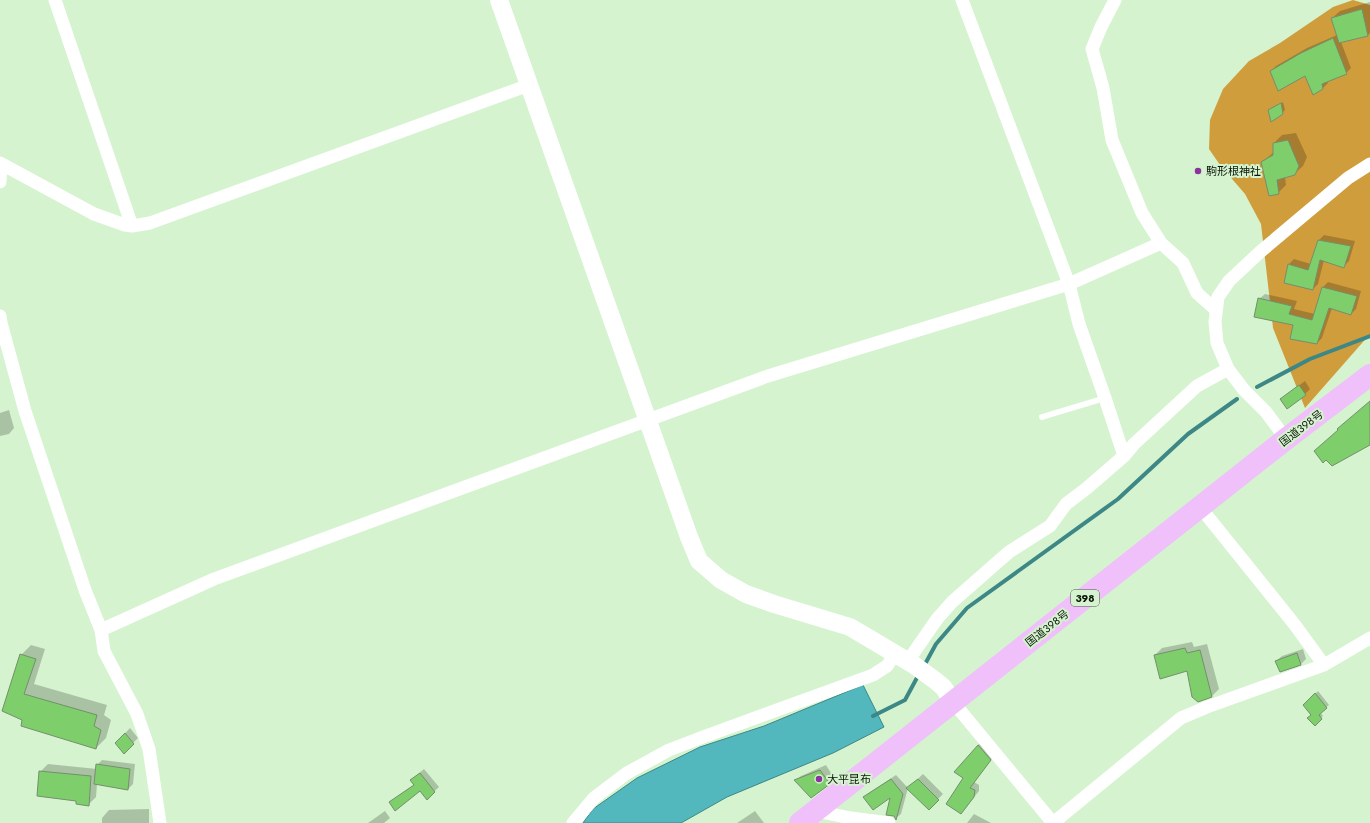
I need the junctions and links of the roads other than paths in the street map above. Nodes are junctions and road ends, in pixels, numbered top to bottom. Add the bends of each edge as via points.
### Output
1 (55, 0) edge
2 (498, 0) edge
3 (962, 0) edge
4 (1115, 0) edge
5 (529, 85) junction
6 (1, 164) edge
7 (1370, 164) edge
8 (0, 182) edge
9 (132, 226) junction
10 (1161, 243) junction
11 (1069, 284) junction
12 (1216, 310) junction
13 (0, 321) edge
14 (1228, 368) junction
15 (1370, 375) edge
16 (1105, 398) junction
17 (1042, 417) dead end
18 (648, 421) junction
19 (1286, 439) junction
20 (1124, 456) junction
21 (1200, 508) junction
22 (101, 630) junction
23 (1370, 638) edge
24 (905, 660) junction
25 (1324, 665) junction
26 (953, 702) junction
27 (808, 817) edge
28 (160, 823) edge
29 (573, 823) edge
30 (889, 823) edge
31 (1053, 823) edge

1 - 9 street
2 - 5 street
3 - 11 street
4 - 10 street via 1092,49 1103,88 1112,140 1142,212
5 - 9 street via 150,223
5 - 18 street
6 - 8 street
6 - 9 street via 94,214
7 - 12 street via 1348,178 1300,217 1229,281 1218,297
10 - 11 street
10 - 12 street via 1183,263 1197,292
11 - 16 street via 1079,324
11 - 18 street via 768,376
12 - 14 street via 1217,344
13 - 22 street via 25,411 85,590
14 - 19 street
14 - 20 street via 1198,386
15 - 19 highway, 国道398号 / 398
16 - 17 lane
16 - 20 street
18 - 22 street via 214,579
18 - 24 street via 699,561 721,580 746,594 850,627
19 - 21 highway, 国道398号 / 398
20 - 24 street via 1066,504 1050,526 1009,552 952,602
21 - 25 street via 1295,625
21 - 26 highway, 国道398号 / 398
22 - 28 street via 104,651 137,714 149,749
23 - 25 street
24 - 26 street via 936,681
24 - 29 street via 887,666 873,675 663,753 627,773 594,798
25 - 31 street via 1181,718
26 - 27 highway, 国道398号 / 398
26 - 31 street
27 - 30 street via 851,818

